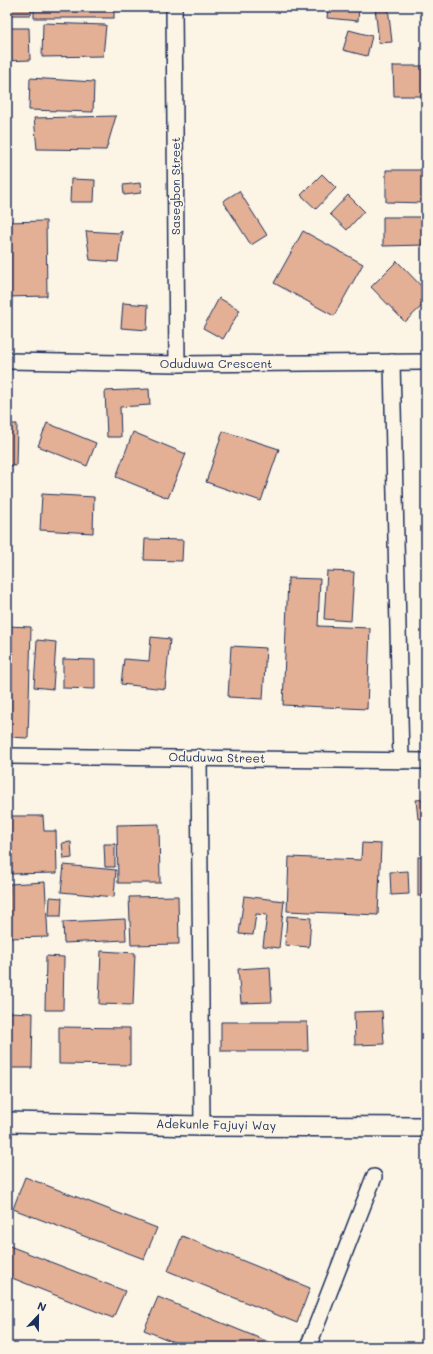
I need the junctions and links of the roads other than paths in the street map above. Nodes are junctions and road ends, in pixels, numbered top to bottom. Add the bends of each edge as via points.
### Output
1 (174, 7) edge
2 (7, 361) edge
3 (392, 362) junction
4 (426, 362) edge
5 (177, 364) junction
6 (7, 756) edge
7 (199, 757) junction
8 (401, 761) junction
9 (426, 761) edge
10 (7, 1122) edge
11 (202, 1126) junction
12 (426, 1126) edge
13 (374, 1177) dead end
14 (308, 1347) edge

1 - 5 street, Sasegbon Street
2 - 5 street, Oduduwa Crescent
3 - 4 street, Oduduwa Crescent
3 - 5 street, Oduduwa Crescent
3 - 8 street
6 - 7 street, Oduduwa Street
7 - 8 street, Oduduwa Street
7 - 11 street
8 - 9 street, Oduduwa Street
10 - 11 street, Adekunle Fajuyi Way
11 - 12 street, Adekunle Fajuyi Way
13 - 14 street

